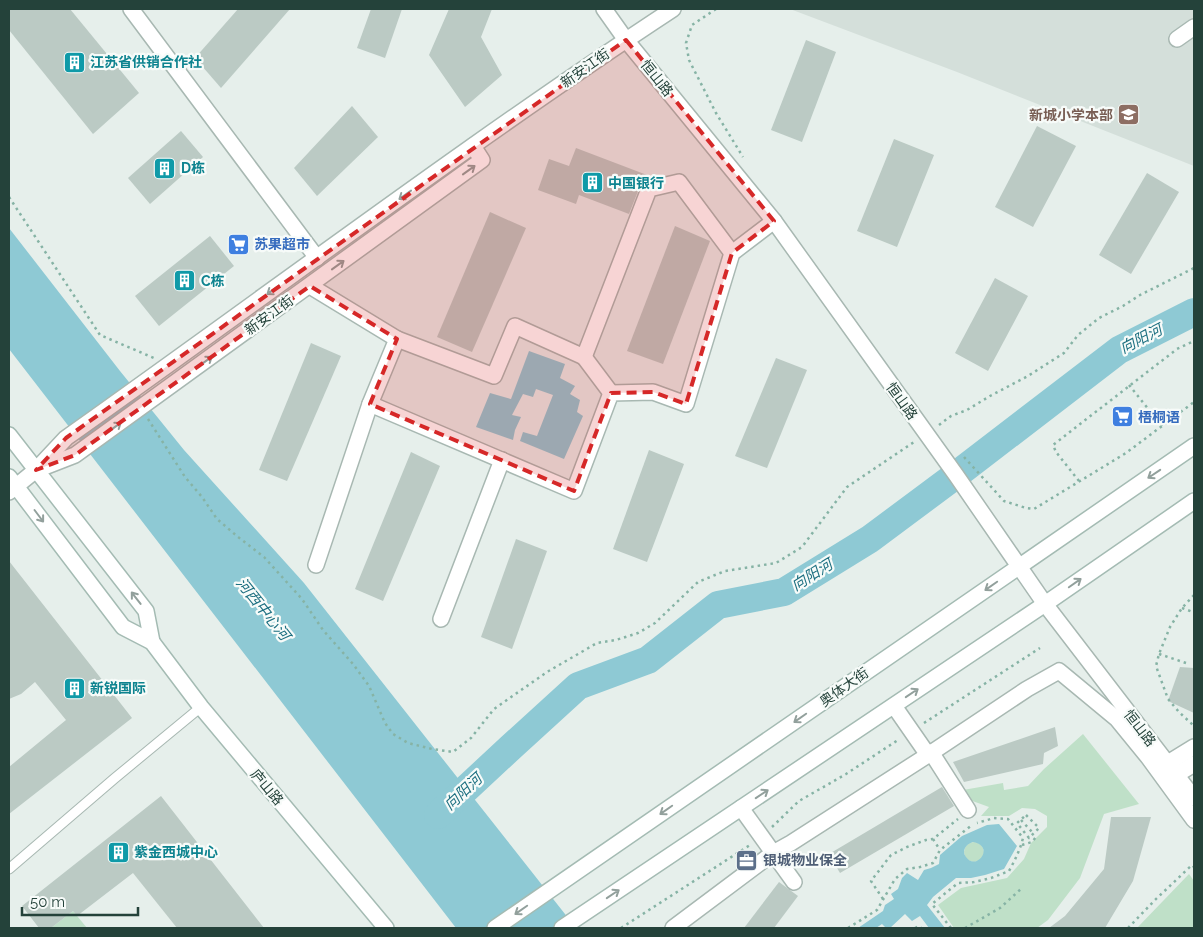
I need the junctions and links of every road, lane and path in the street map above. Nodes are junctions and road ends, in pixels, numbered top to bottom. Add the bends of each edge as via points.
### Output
1 (131, 9) edge
2 (604, 9) edge
3 (674, 9) edge
4 (716, 9) edge
5 (1194, 26) edge
6 (1178, 39) dead end
7 (626, 40) junction
8 (473, 146) junction
9 (746, 163) dead end
10 (9, 197) edge
11 (774, 221) junction
12 (732, 253) junction
13 (317, 258) junction
14 (1194, 268) edge
15 (310, 286) junction
16 (397, 339) junction
17 (1194, 341) edge
18 (584, 357) junction
19 (169, 365) junction
20 (1129, 385) junction
21 (611, 393) junction
22 (1194, 402) edge
23 (370, 404) junction
24 (142, 408) junction
25 (1162, 426) junction
26 (932, 430) junction
27 (9, 435) edge
28 (1194, 446) edge
29 (960, 454) dead end
30 (502, 460) junction
31 (36, 470) junction
32 (1080, 482) junction
33 (11, 485) edge
34 (1194, 501) edge
35 (316, 565) dead end
36 (1019, 567) junction
37 (1194, 595) edge
38 (1045, 604) junction
39 (1182, 608) junction
40 (1193, 612) edge
41 (441, 619) dead end
42 (152, 642) junction
43 (1040, 648) dead end
44 (1159, 654) junction
45 (1186, 663) dead end
46 (1165, 678) dead end
47 (1162, 682) junction
48 (894, 706) junction
49 (201, 707) junction
50 (1194, 726) edge
51 (911, 731) junction
52 (1194, 747) edge
53 (930, 753) junction
54 (1194, 764) edge
55 (1172, 769) junction
56 (1194, 798) edge
57 (740, 808) junction
58 (968, 810) joint
59 (1021, 820) junction
60 (1194, 820) edge
61 (1033, 822) junction
62 (1018, 824) junction
63 (1013, 825) junction
64 (1022, 831) junction
65 (1033, 833) junction
66 (761, 837) junction
67 (1036, 837) dead end
68 (933, 839) junction
69 (1022, 845) junction
70 (940, 850) junction
71 (773, 853) junction
72 (1194, 867) edge
73 (9, 869) edge
74 (794, 882) dead end
75 (1022, 888) dead end
76 (883, 899) junction
77 (567, 925) edge
78 (386, 928) edge
79 (494, 928) edge
80 (621, 928) edge
81 (673, 928) edge
82 (848, 928) edge
83 (915, 928) edge
84 (921, 928) edge
85 (951, 928) edge
86 (965, 928) edge
87 (1128, 928) edge

1 - 13 street
2 - 7 street, 恒山路
3 - 7 street, 新安江街
4 - 9 path via 692,25 686,43 688,60
5 - 6 street
7 - 8 street, 新安江街
7 - 11 street, 恒山路
8 -> 13 street, 新安江街
15 -> 8 street, 新安江街 via 482,160
10 - 19 path via 100,335
11 - 12 street
11 - 26 street, 恒山路
12 - 18 street via 679,182 648,190
12 - 21 street via 686,404 653,392
13 -> 19 street, 新安江街
14 - 26 path via 1100,318 1078,335 1064,353 1028,376 951,416
15 - 16 street
24 -> 15 street, 新安江街
16 - 18 street via 494,376 515,326
16 - 23 street
17 - 20 path via 1177,348
18 - 21 street
19 - 31 street, 新安江街 via 66,438
20 - 25 path
20 - 32 path via 1053,445
21 - 30 street via 574,491
22 - 25 path
23 - 30 street
23 - 35 street
24 - 26 path via 185,477 217,519 264,557 353,664 369,686 385,723 394,734 408,743 453,752 471,738 494,709 547,672 597,643 638,634 698,582 725,571 776,563 802,547 847,487
31 -> 24 street, 新安江街 via 76,455
25 - 32 path
26 - 36 street, 恒山路
27 - 31 street, 庐山路
28 -> 36 street, 奥体大街
29 - 32 path via 1004,501 1026,508 1034,509
30 - 41 street
31 - 33 street, 新安江街
42 -> 31 street, 庐山路 via 146,611
33 -> 42 street, 庐山路 via 123,626
38 -> 34 street
36 - 38 street, 恒山路
36 -> 79 street, 奥体大街
37 - 39 path
48 -> 38 street
38 - 55 street, 恒山路
39 - 40 path
39 - 44 path
42 - 49 street, 庐山路
43 - 51 path
44 - 45 path
44 - 47 path via 1156,666
46 - 47 path
47 - 50 path via 1168,699
48 - 51 street
57 -> 48 street
49 - 73 lane
49 - 78 street, 庐山路
51 - 53 street
51 - 66 path via 799,801
52 - 55 street
53 - 58 street
53 - 60 street via 1059,671 1117,719
53 - 71 street
54 - 55 street
55 - 56 street, 恒山路
57 - 66 street
77 -> 57 street
58 - 68 path
59 - 61 path via 1026,815
59 - 62 path
59 - 65 path
61 - 64 path
61 - 65 path via 1038,828
62 - 63 path
62 - 64 path
63 - 69 path via 1023,838
63 - 70 path via 1008,819 994,818 974,824
64 - 65 path via 1028,838
66 - 71 street
66 - 80 path
67 - 69 path
68 - 70 path
68 - 76 path via 891,855 871,881
69 - 85 path via 1009,871 974,882 958,883 932,904
70 - 76 path via 933,863 907,869
71 - 74 street
71 - 81 street
72 - 87 path via 1192,865
75 - 86 path via 1000,908
76 - 82 path via 877,910
83 - 84 path

